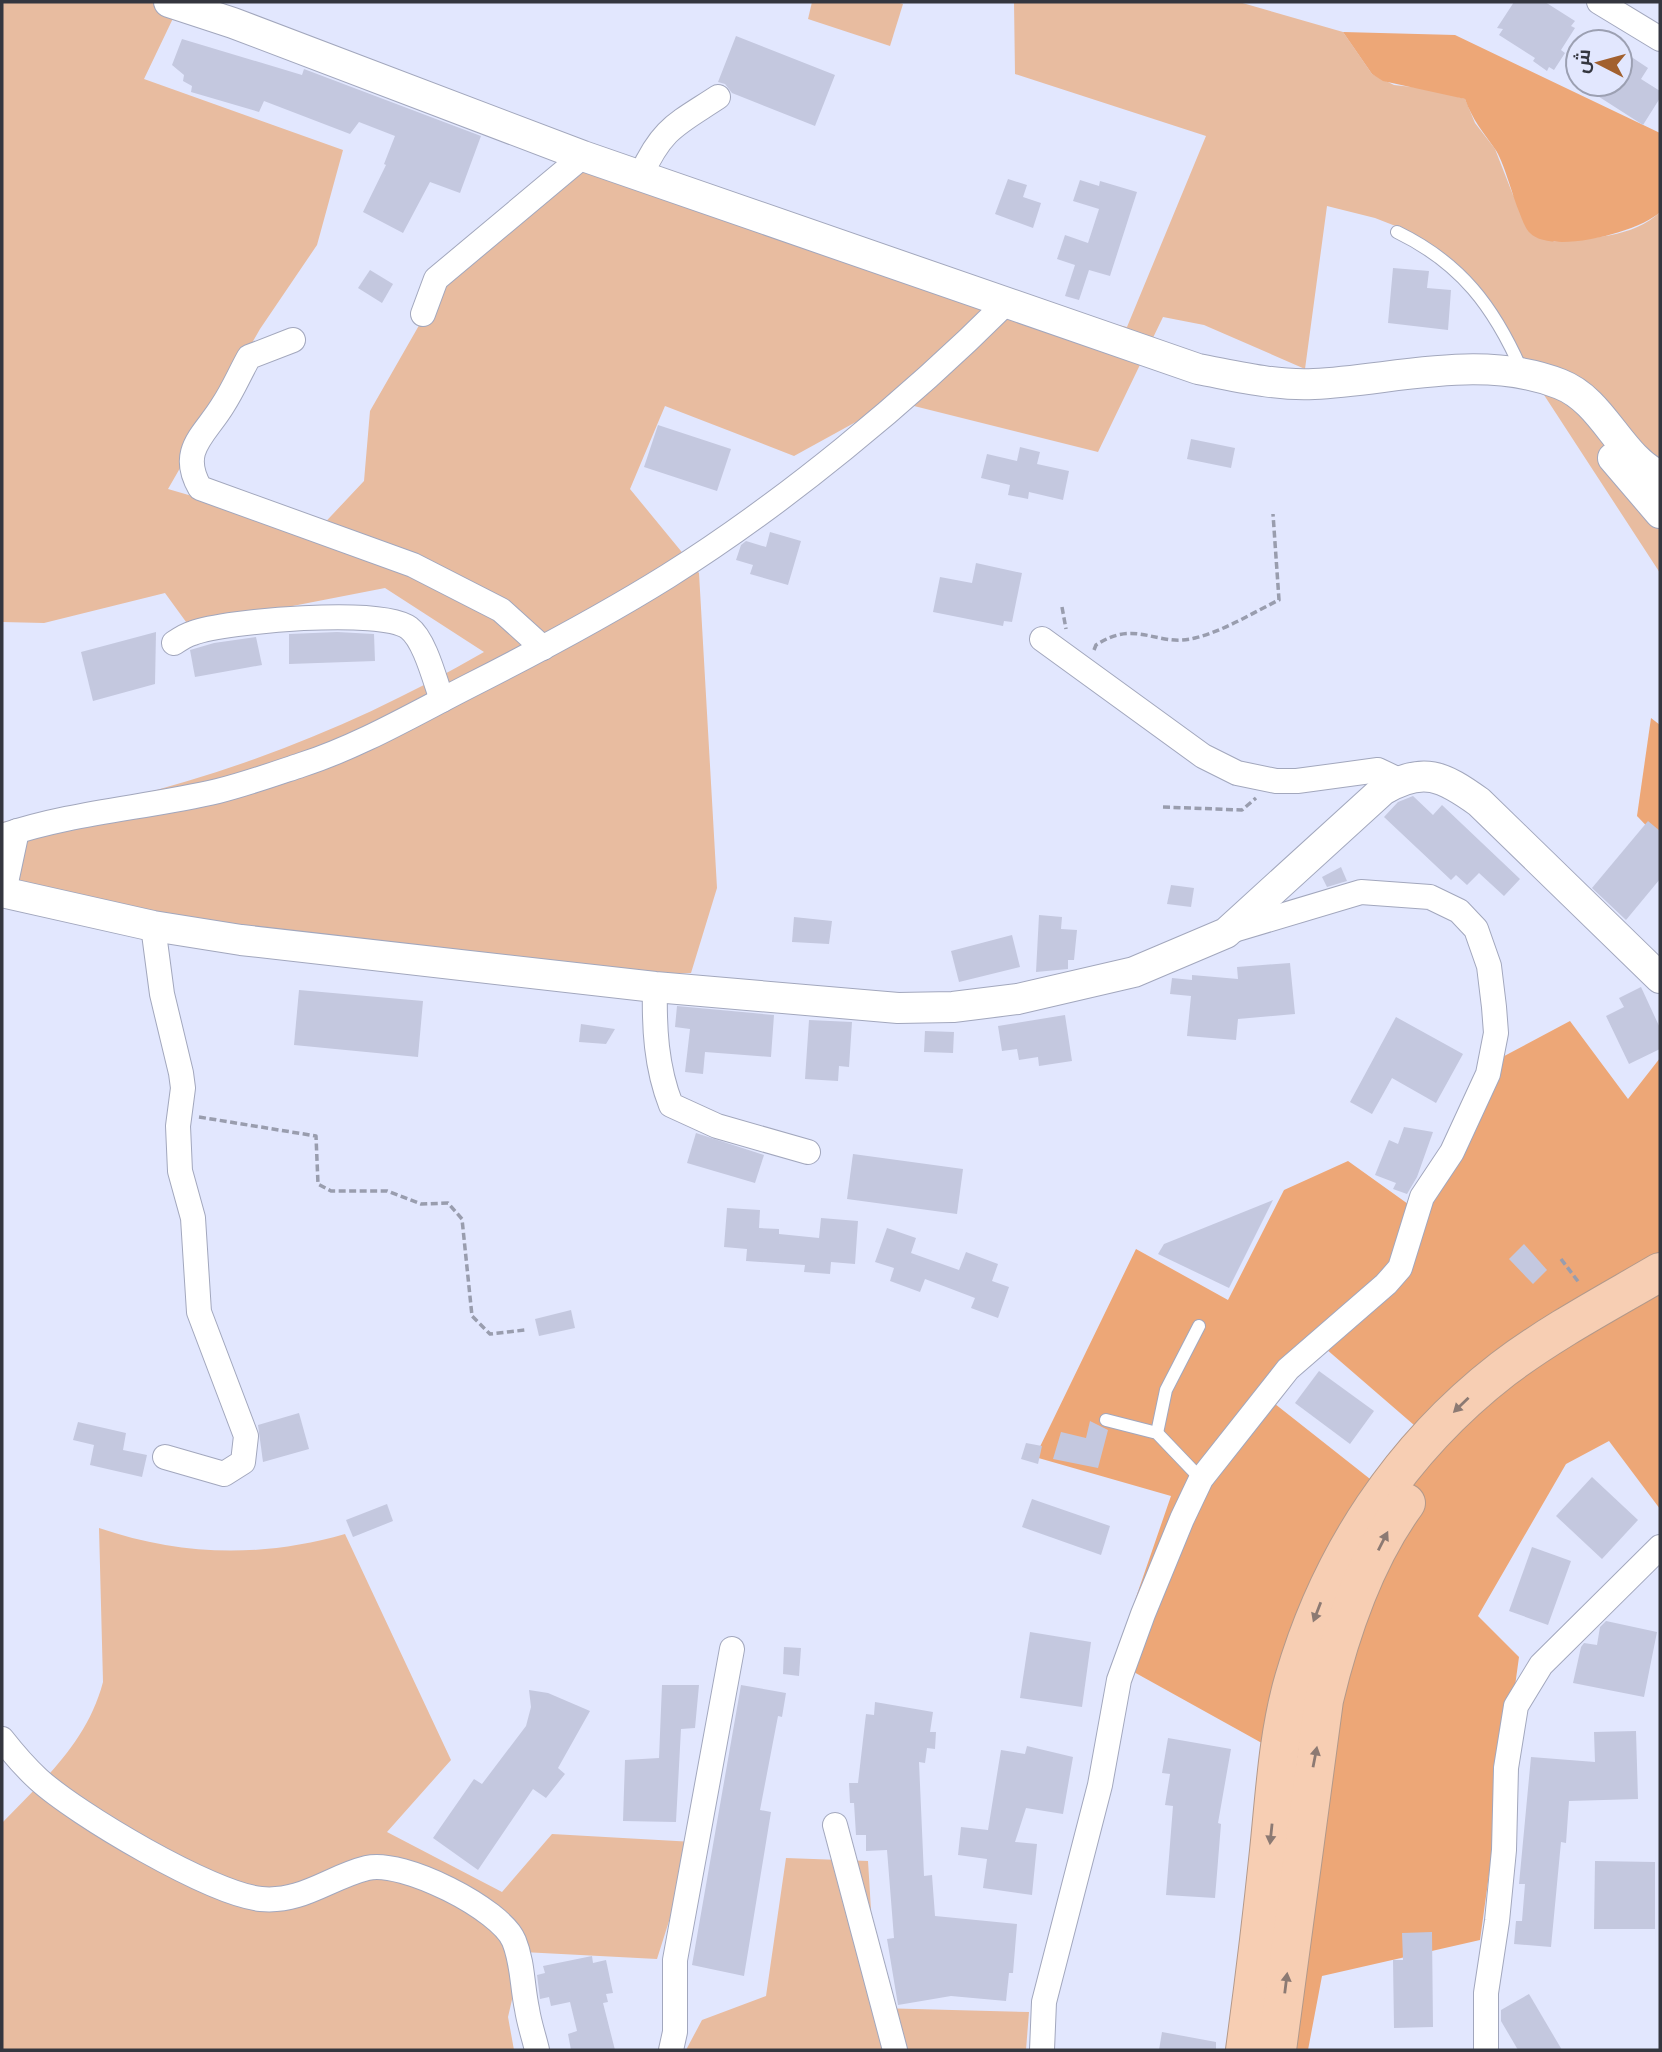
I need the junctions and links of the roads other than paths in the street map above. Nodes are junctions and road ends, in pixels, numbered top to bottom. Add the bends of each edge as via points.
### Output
1 (169, 2) edge
2 (1599, 2) edge
3 (1660, 39) edge
4 (718, 97) dead end
5 (583, 156) junction
6 (641, 175) junction
7 (1397, 232) dead end
8 (1006, 303) junction
9 (423, 314) dead end
10 (293, 340) dead end
11 (1531, 374) junction
12 (1660, 476) edge
13 (1660, 513) edge
14 (1042, 639) dead end
15 (174, 643) dead end
16 (543, 648) junction
17 (442, 700) junction
18 (1399, 780) junction
19 (10, 833) edge
20 (3, 892) edge
21 (153, 926) junction
22 (1226, 933) junction
23 (1660, 978) edge
24 (655, 987) junction
25 (808, 1152) dead end
26 (1660, 1291) edge
27 (1199, 1326) dead end
28 (1106, 1420) dead end
29 (1157, 1433) junction
30 (165, 1457) dead end
31 (1201, 1479) junction
32 (1660, 1547) edge
33 (732, 1650) dead end
34 (2, 1739) edge
35 (835, 1825) dead end
36 (1283, 2041) edge
37 (537, 2050) edge
38 (671, 2050) edge
39 (895, 2050) edge
40 (1042, 2050) edge
41 (1245, 2050) edge
42 (1486, 2050) edge

1 - 5 street
2 - 3 street
4 - 6 street via 670,128 652,147
5 - 6 street
5 - 9 street via 436,279
6 - 8 street
7 - 11 lane via 1422,244 1463,278 1499,322
8 - 11 street via 1198,369 1263,381 1311,384 1466,370
8 - 16 street via 904,397 760,512 669,576
10 - 16 street via 249,357 219,412 198,438 191,459 192,475 200,488 413,565 502,610
11 - 12 street via 1577,392
11 - 13 street
14 - 18 street via 1203,756 1237,773 1276,781 1378,770
15 - 17 street via 194,632 291,619 383,617 410,628 428,659
16 - 17 street
17 - 19 street via 305,764 217,791
18 - 22 street via 1356,812
18 - 23 street via 1429,774 1479,802
19 - 20 street
20 - 21 street
21 - 24 street
21 - 30 street via 162,994 181,1073 180,1171 193,1218 199,1312 246,1436 243,1462 224,1474
22 - 24 street via 1134,972 1017,999 953,1007 898,1008
22 - 31 street via 1361,892 1430,897 1459,911 1476,929 1489,966 1496,1032 1488,1074 1452,1152 1422,1196 1400,1268 1288,1369
24 - 25 street via 657,1048 671,1105 717,1126
36 -> 26 highway via 1312,1768 1324,1700 1342,1636 1382,1542 1426,1475 1507,1398
26 -> 41 highway via 1541,1342 1471,1395 1415,1450 1376,1500 1336,1570 1305,1643 1286,1718
27 - 29 lane via 1166,1390
28 - 29 lane
29 - 31 lane
31 - 40 street via 1119,1681 1100,1785 1044,2002
32 - 42 street via 1541,1665 1516,1706 1506,1768 1504,1850 1486,1993
33 - 38 street via 675,1959
34 - 37 street via 39,1780 72,1805 223,1889 261,1899 290,1899 368,1867 413,1872 433,1881 485,1913 513,1938
35 - 39 street

